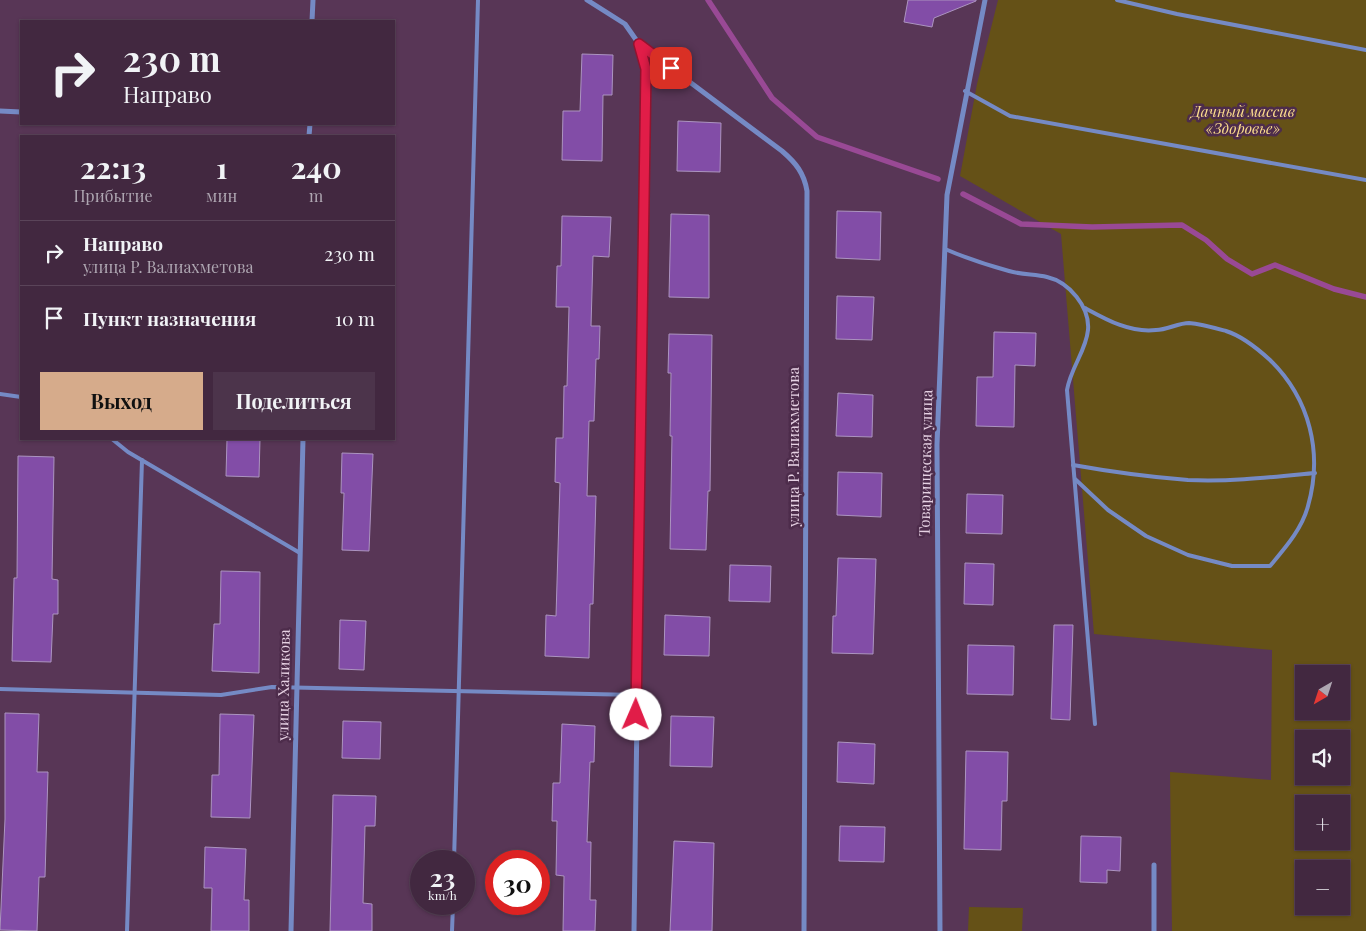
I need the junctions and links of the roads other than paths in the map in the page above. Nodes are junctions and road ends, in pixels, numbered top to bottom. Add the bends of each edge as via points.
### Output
1 (313, 0) edge
2 (478, 0) edge
3 (587, 0) edge
4 (985, 0) edge
5 (1116, 0) edge
6 (312, 20) edge
7 (639, 44) junction
8 (1366, 50) edge
9 (966, 91) junction
10 (0, 111) edge
11 (20, 112) edge
12 (1366, 180) edge
13 (945, 249) junction
14 (1085, 308) junction
15 (0, 394) edge
16 (20, 397) edge
17 (113, 440) edge
18 (303, 440) edge
19 (142, 460) junction
20 (1073, 465) junction
21 (1315, 473) junction
22 (1075, 478) junction
23 (300, 553) junction
24 (297, 688) junction
25 (0, 689) edge
26 (459, 692) junction
27 (135, 693) junction
28 (637, 695) junction
29 (1094, 724) dead end
30 (454, 850) edge
31 (1154, 866) dead end
32 (453, 915) edge
33 (127, 931) edge
34 (291, 931) edge
35 (452, 931) edge
36 (634, 931) edge
37 (804, 931) edge
38 (940, 931) edge
39 (1154, 931) edge

1 - 6 street
2 - 26 lane
3 - 7 street via 626,24
4 - 9 street, Товарищеская улица
5 - 8 lane
7 - 28 street via 646,69
7 - 37 street, улица Р. Валиахметова via 796,162 804,178 807,201
9 - 12 lane via 1010,116
9 - 13 street, Товарищеская улица via 947,195
10 - 11 street
13 - 14 lane via 975,262 1015,273 1049,277 1072,290
13 - 38 street, Товарищеская улица via 937,445
14 - 20 lane via 1088,329 1067,390
14 - 21 lane via 1114,324 1137,330 1156,330 1188,323 1228,332 1259,349 1284,374 1303,404 1313,438
15 - 16 lane
17 - 19 lane
18 - 23 street, улица Халикова
19 - 23 lane
19 - 27 lane
20 - 21 lane via 1131,475 1190,480
20 - 22 lane
21 - 22 lane via 1308,508 1293,539 1270,566 1232,566 1179,551 1146,536 1108,510
22 - 29 lane
23 - 24 street, улица Халикова
24 - 26 lane
24 - 27 lane via 272,687 221,695
24 - 34 street, улица Халикова
25 - 27 lane
26 - 28 lane
26 - 30 lane
27 - 33 lane
28 - 36 street
31 - 39 street
32 - 35 lane

